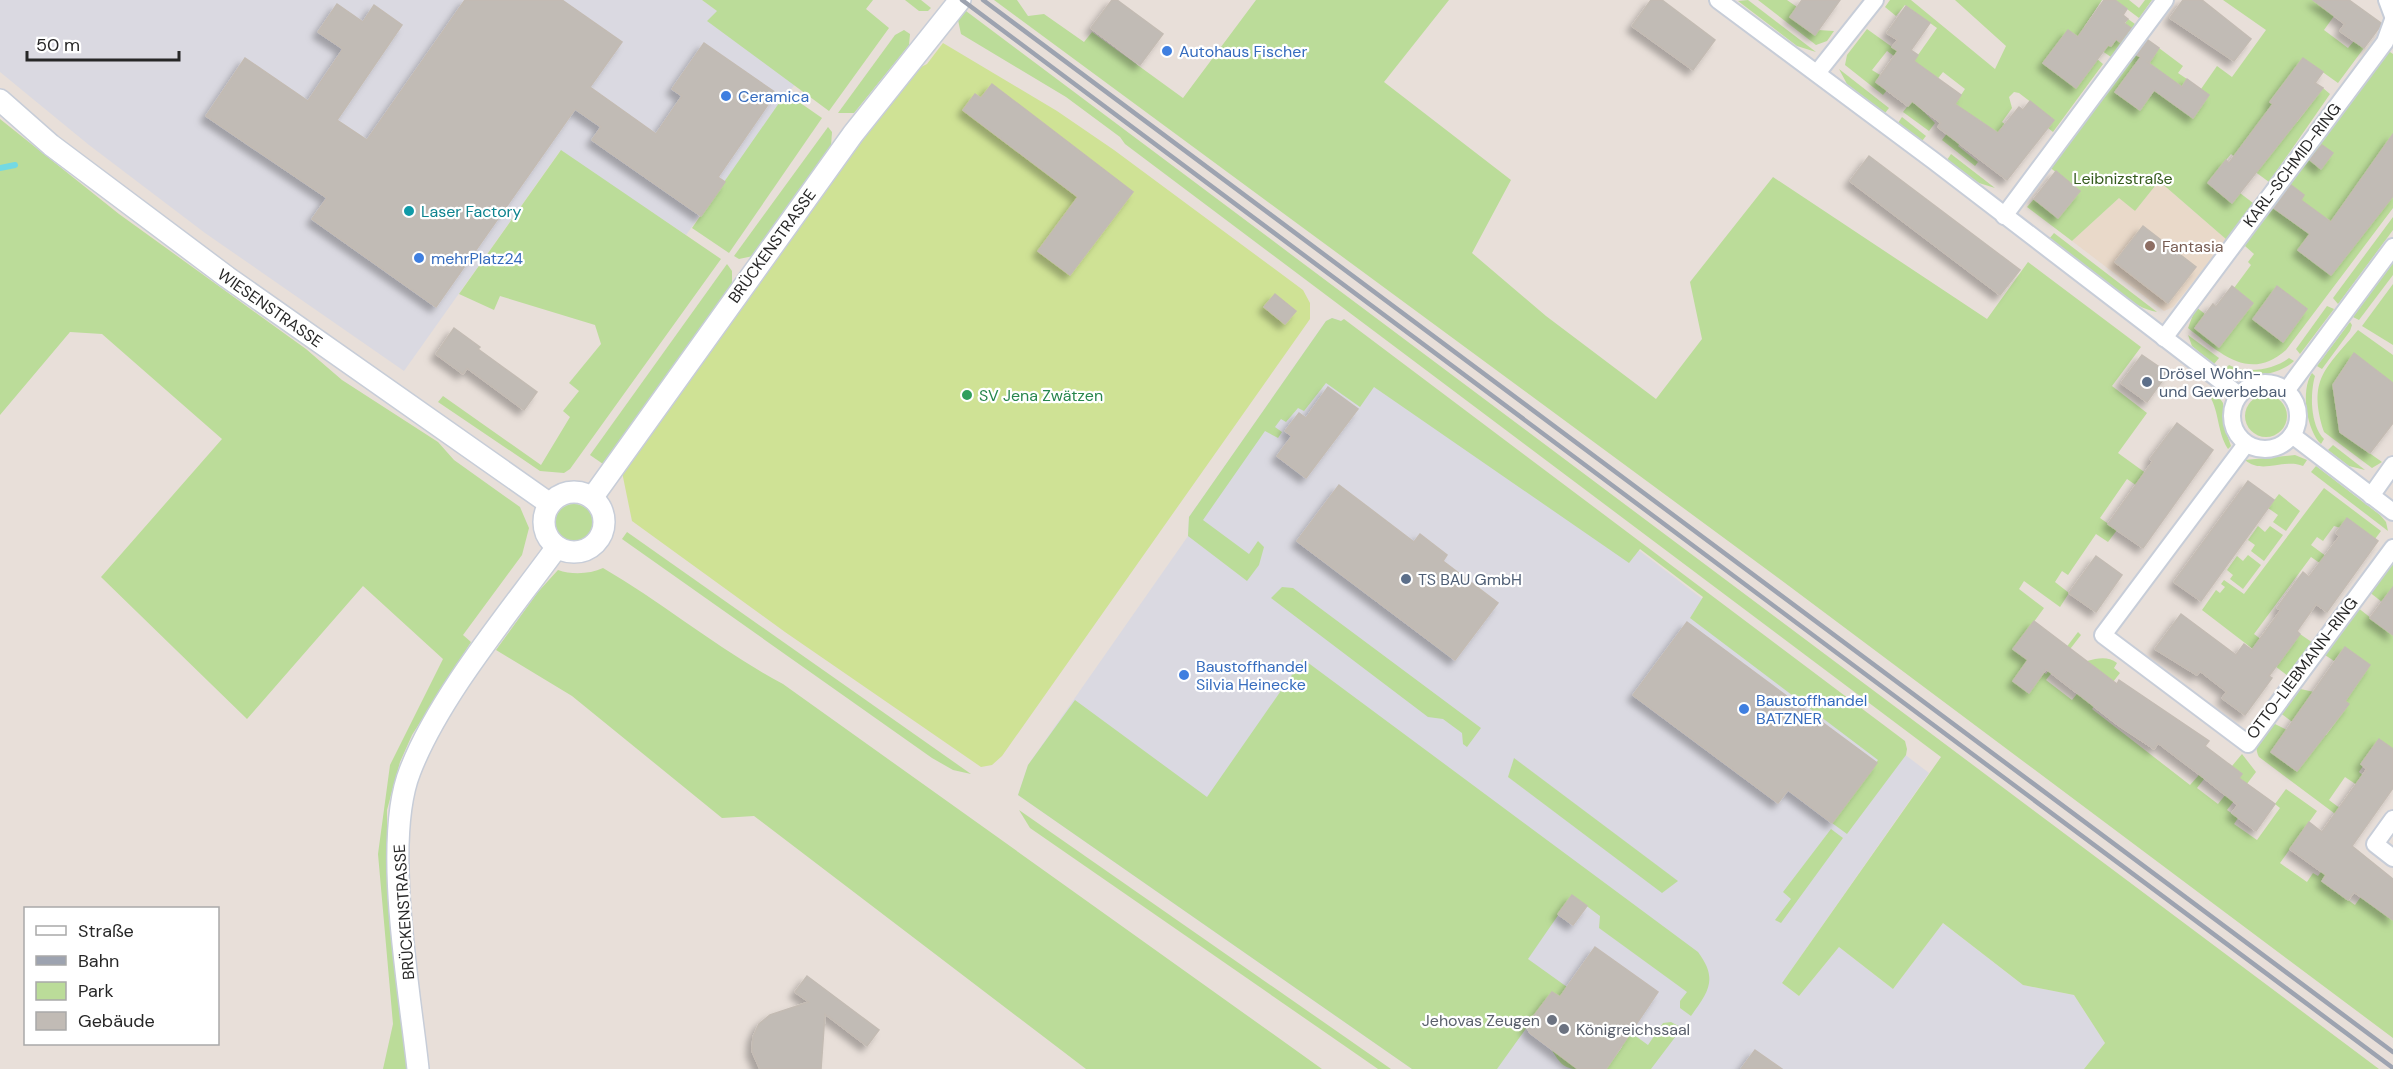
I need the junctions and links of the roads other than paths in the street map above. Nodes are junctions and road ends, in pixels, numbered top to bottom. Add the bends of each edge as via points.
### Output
1 (960, 0) edge
2 (1718, 0) edge
3 (1875, 0) edge
4 (2165, 0) edge
5 (2387, 0) edge
6 (2393, 18) edge
7 (1817, 73) junction
8 (0, 100) edge
9 (2004, 216) junction
10 (2393, 248) edge
11 (2164, 338) junction
12 (2286, 391) junction
13 (2239, 395) junction
14 (2292, 435) junction
15 (2246, 444) junction
16 (2393, 465) edge
17 (2371, 496) junction
18 (592, 498) junction
19 (550, 504) junction
20 (2393, 512) edge
21 (557, 548) junction
22 (2393, 548) edge
23 (2393, 819) edge
24 (2393, 858) edge
25 (418, 1069) edge

1 - 18 street, BRÜCKENSTRASSE via 846,144
2 - 7 street
3 - 7 street
4 - 9 street
5 - 6 street, KARL-SCHMID-RING
6 - 11 street, KARL-SCHMID-RING via 2385,42
7 - 9 street
8 - 19 street, WIESENSTRASSE via 51,146 227,277
9 - 11 street
10 - 12 street
11 - 13 street
12 - 13 street via 2262,383
12 - 14 street via 2297,408
13 - 15 street via 2231,419 2236,434
14 - 15 street via 2272,449
14 - 17 street
15 - 22 street, OTTO-LIEBMANN-RING via 2103,635 2248,744
16 - 17 street
17 - 20 street
18 - 19 street via 565,493
18 - 21 street via 605,522 599,540 584,552
19 - 21 street via 545,532
21 - 25 street, BRÜCKENSTRASSE via 457,686 409,772 398,846
23 - 24 street via 2375,844

